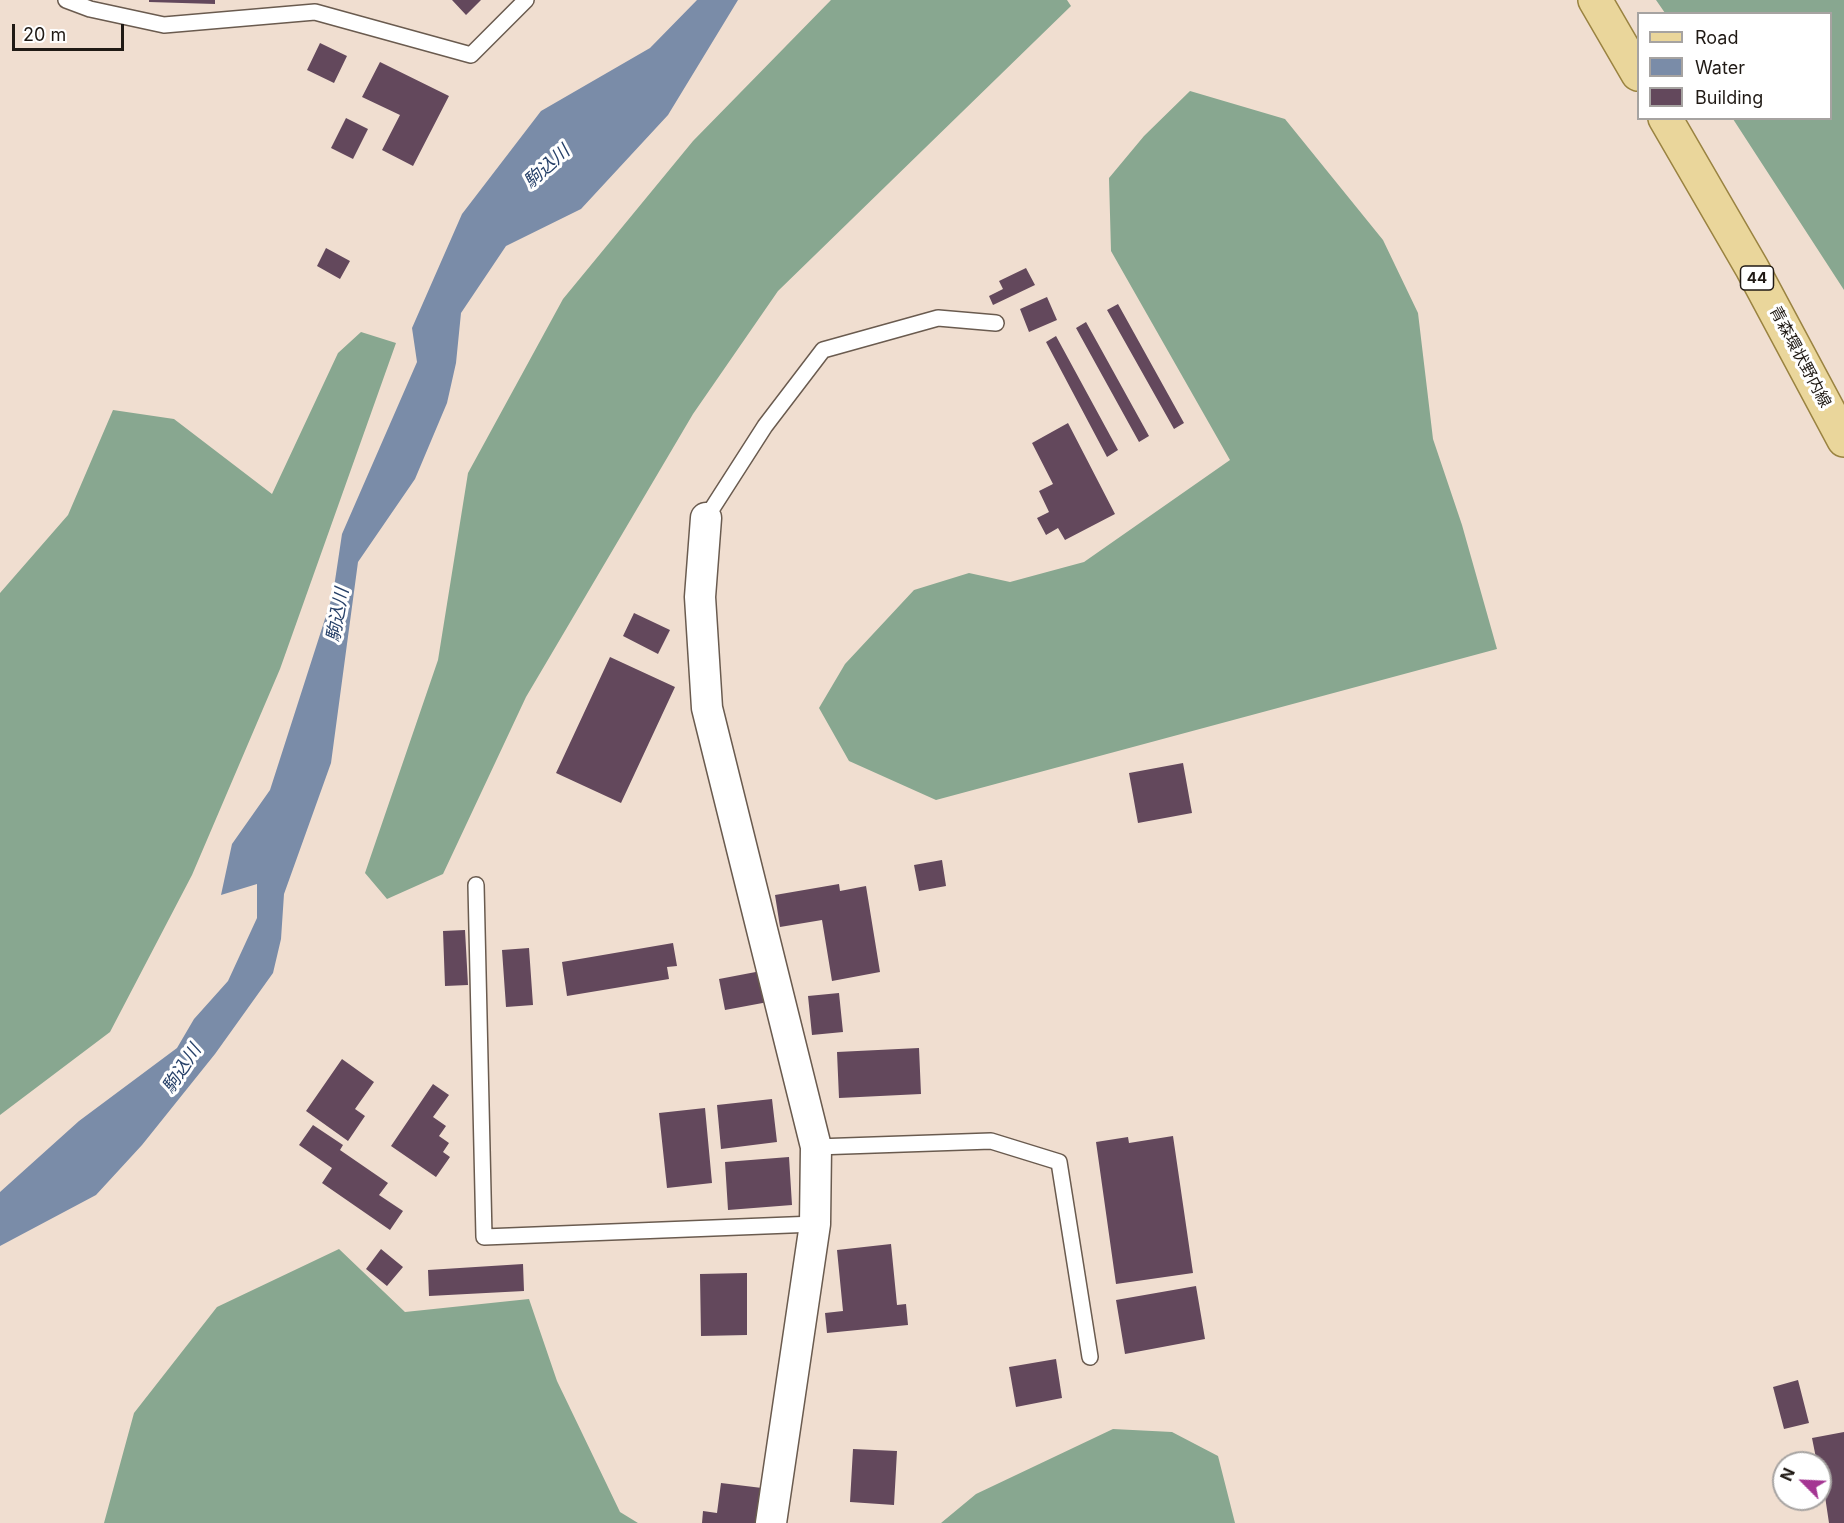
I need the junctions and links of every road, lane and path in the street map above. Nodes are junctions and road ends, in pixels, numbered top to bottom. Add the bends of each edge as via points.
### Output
1 (66, 0) edge
2 (526, 0) edge
3 (1595, 0) edge
4 (1637, 72) edge
5 (1666, 120) edge
6 (996, 323) dead end
7 (1844, 440) edge
8 (706, 518) joint
9 (476, 885) dead end
10 (816, 1147) junction
11 (815, 1224) junction
12 (1090, 1358) dead end
13 (771, 1523) edge

1 - 2 lane via 164,25 315,12 471,56
3 - 4 main road
5 - 7 main road, 青森環状野内線 / 44 via 1752,268
6 - 8 lane via 938,318 823,350 765,426
8 - 10 street via 700,597 707,708
9 - 11 lane via 484,1237
10 - 11 street
10 - 12 lane via 991,1141 1059,1162
11 - 13 street

